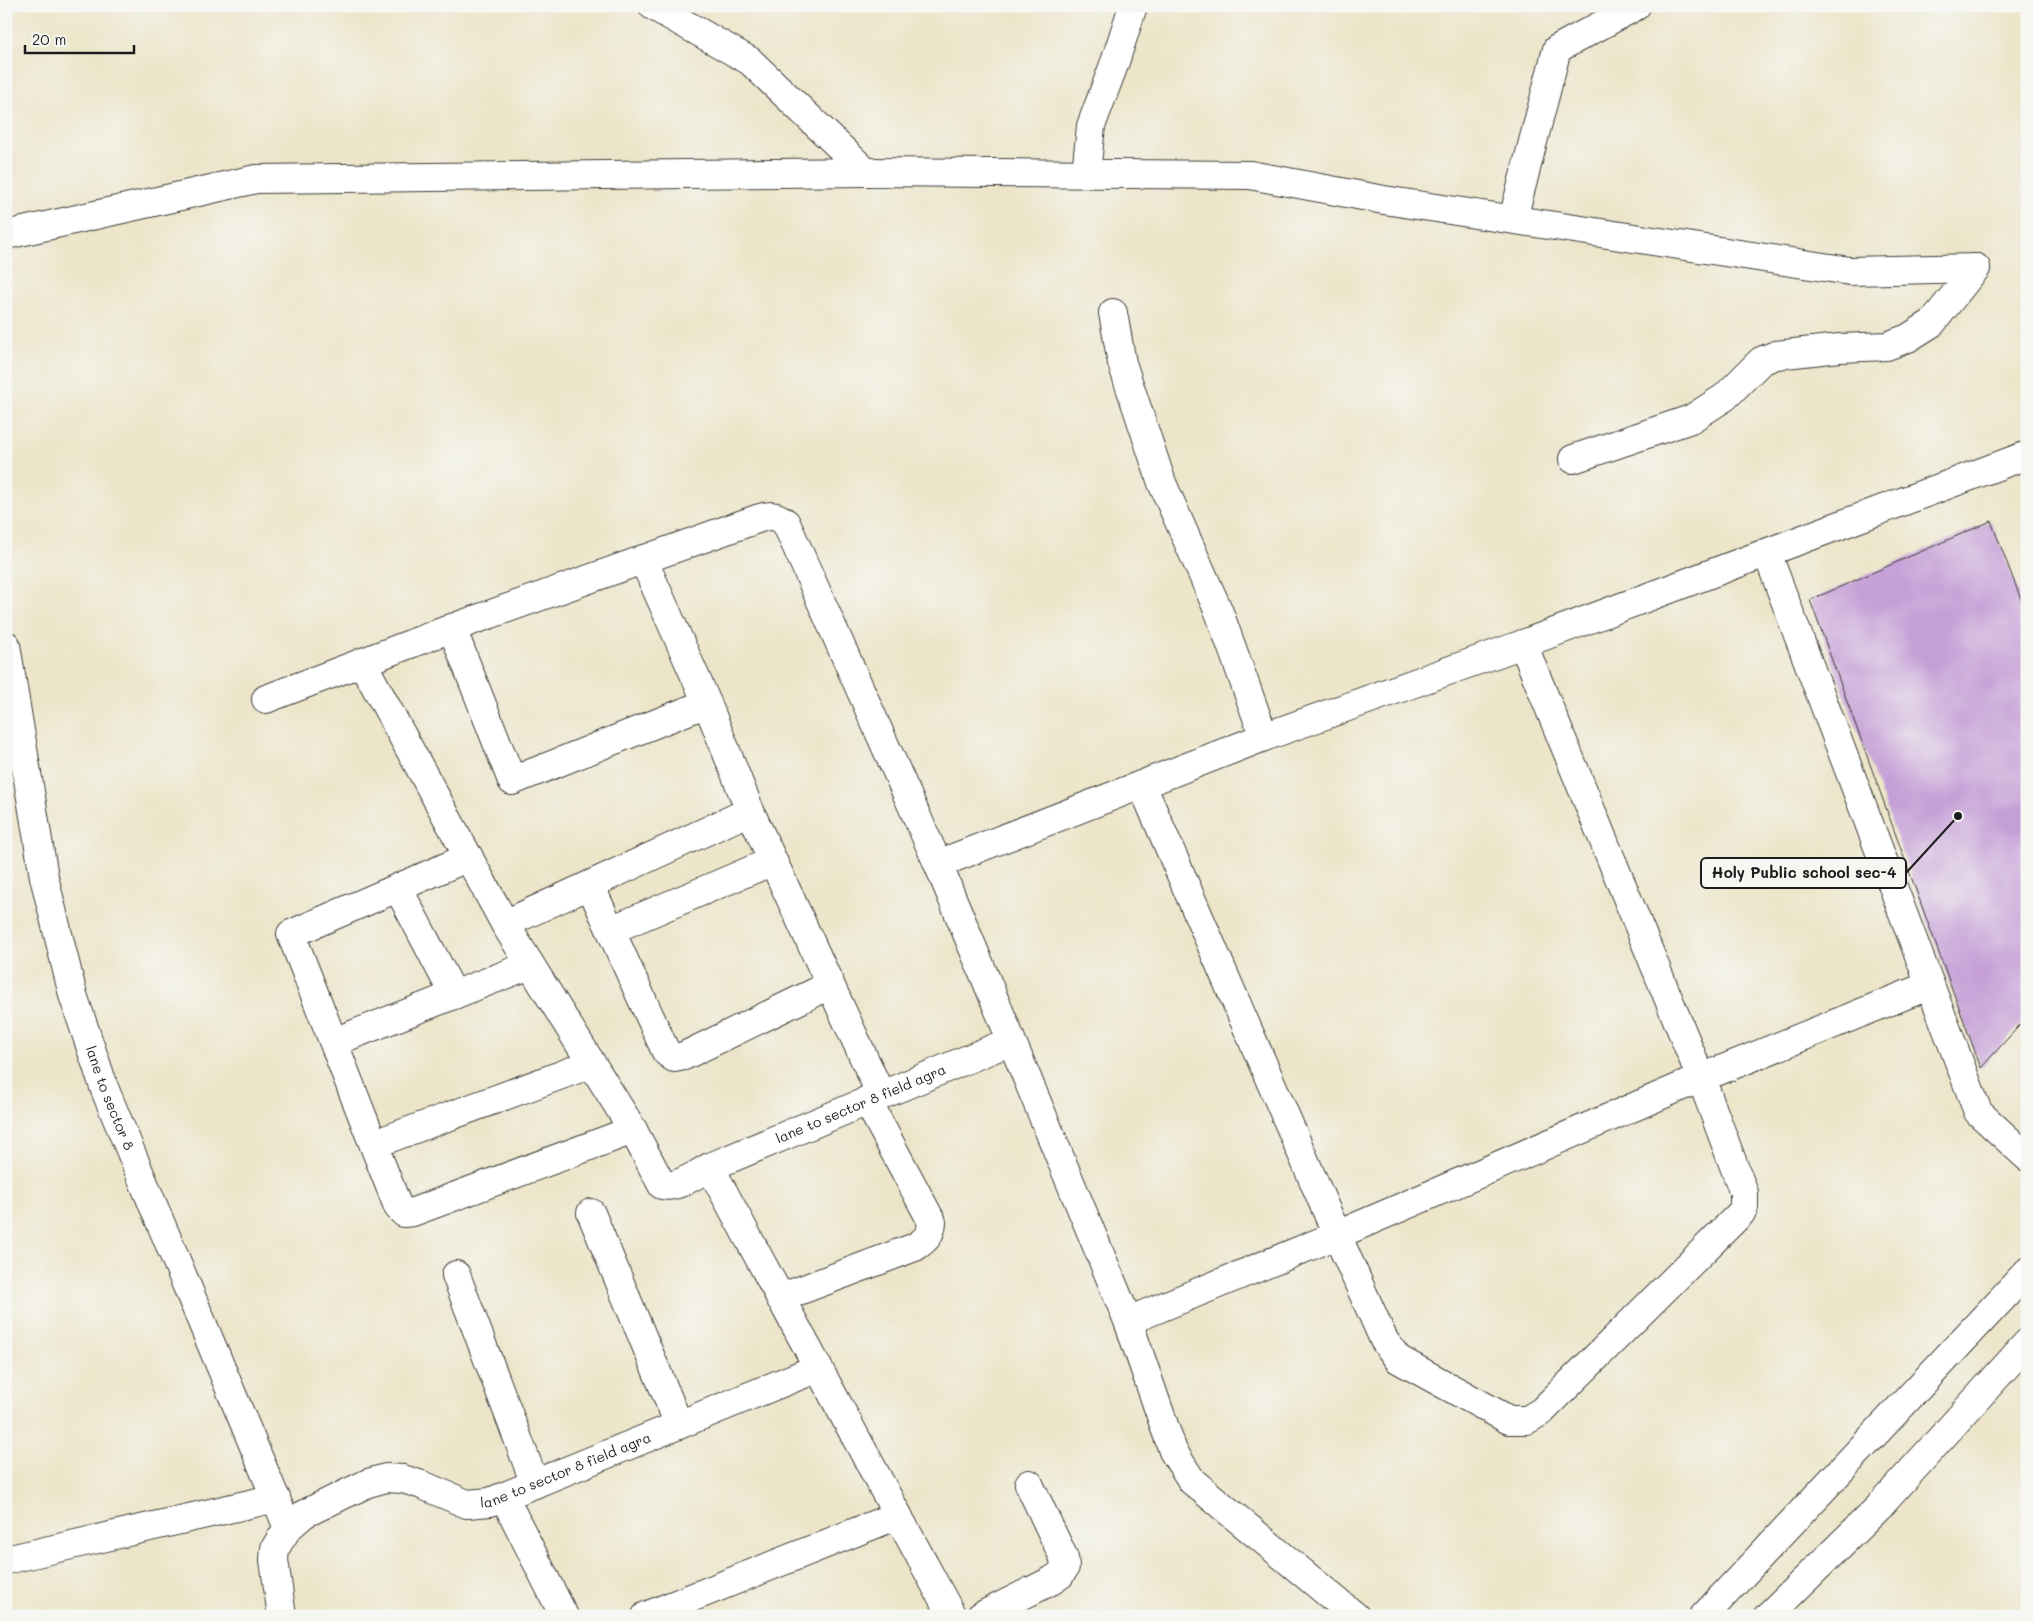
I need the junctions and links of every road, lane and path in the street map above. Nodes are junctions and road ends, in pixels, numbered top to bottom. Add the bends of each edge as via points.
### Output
1 (653, 6) edge
2 (1133, 6) edge
3 (1636, 6) edge
4 (866, 172) junction
5 (1086, 173) junction
6 (1512, 219) junction
7 (6, 235) edge
8 (1113, 313) dead end
9 (2027, 455) edge
10 (1573, 459) dead end
11 (1767, 553) junction
12 (643, 559) junction
13 (452, 628) junction
14 (1523, 644) junction
15 (6, 645) edge
16 (362, 662) junction
17 (266, 699) dead end
18 (707, 703) junction
19 (1264, 737) junction
20 (1142, 785) junction
21 (750, 811) junction
22 (468, 858) junction
23 (773, 861) junction
24 (938, 864) junction
25 (590, 885) junction
26 (398, 888) junction
27 (504, 924) junction
28 (612, 930) junction
29 (530, 965) junction
30 (830, 985) junction
31 (1930, 985) junction
32 (454, 995) junction
33 (1011, 1041) junction
34 (334, 1042) junction
35 (591, 1064) junction
36 (1701, 1078) junction
37 (874, 1098) junction
38 (633, 1130) junction
39 (374, 1144) junction
40 (2027, 1156) edge
41 (710, 1167) junction
42 (591, 1213) dead end
43 (1337, 1235) junction
44 (456, 1275) dead end
45 (2023, 1284) edge
46 (780, 1298) junction
47 (1128, 1322) junction
48 (2027, 1343) edge
49 (818, 1368) junction
50 (679, 1425) junction
51 (535, 1484) junction
52 (1030, 1484) dead end
53 (504, 1497) junction
54 (276, 1498) junction
55 (898, 1515) junction
56 (288, 1528) junction
57 (6, 1560) edge
58 (282, 1616) edge
59 (564, 1616) edge
60 (646, 1616) edge
61 (952, 1616) edge
62 (981, 1616) edge
63 (1355, 1616) edge
64 (1704, 1616) edge
65 (1768, 1616) edge

1 - 4 street via 750,61
2 - 5 street via 1091,126
3 - 6 street via 1557,49
4 - 5 street
4 - 7 street via 256,179
5 - 6 street via 1250,174 1384,200
6 - 10 street via 1850,270 1976,268 1921,332 1887,346 1776,355 1761,361 1725,398 1691,419
8 - 19 street via 1122,363 1162,483 1218,612
9 - 11 street
11 - 14 street
11 - 31 street
12 - 13 street
12 - 18 street
12 - 24 street via 770,515 786,523
13 - 16 street
13 - 18 street via 512,781
14 - 19 street
14 - 36 street
15 - 54 street, lane to sector 8 via 44,877 73,995 105,1090
16 - 17 street
16 - 22 street
18 - 21 street
19 - 20 street
20 - 24 street
20 - 43 street
21 - 23 street
21 - 25 street
22 - 26 street
22 - 27 street
23 - 28 street
23 - 30 street
24 - 33 street
25 - 27 street
25 - 28 street
26 - 32 street
26 - 34 street via 291,934
27 - 29 street
28 - 30 street via 666,1052 674,1058
29 - 32 street
29 - 35 street
30 - 37 street
31 - 36 street
31 - 40 street via 1978,1112
32 - 34 street
33 - 37 street, lane to sector 8 field agra
33 - 47 street
34 - 39 street
35 - 38 street
35 - 39 street
36 - 43 street
36 - 43 street via 1744,1193 1741,1213 1542,1411 1527,1420 1509,1420 1398,1359 1384,1340
37 - 41 street, lane to sector 8 field agra
37 - 46 street via 932,1222 931,1232 915,1247
38 - 39 street via 408,1214 398,1208
38 - 41 street, lane to sector 8 field agra via 662,1185 674,1185
41 - 46 street
42 - 50 street
43 - 47 street
44 - 51 street
45 - 64 street
46 - 49 street
47 - 63 street via 1173,1451 1192,1481
48 - 65 street via 1878,1508
49 - 50 street, lane to sector 8 field agra
49 - 55 street
50 - 51 street, lane to sector 8 field agra
51 - 53 street, lane to sector 8 field agra
52 - 62 street via 1064,1558 1065,1567 1051,1582
53 - 56 street, lane to sector 8 field agra via 467,1504 422,1485 386,1478 368,1483 304,1514
53 - 59 street
54 - 56 street, lane to sector 8
54 - 57 street
55 - 60 street
55 - 61 street
56 - 58 street, lane to sector 8 field agra via 275,1548 274,1560

